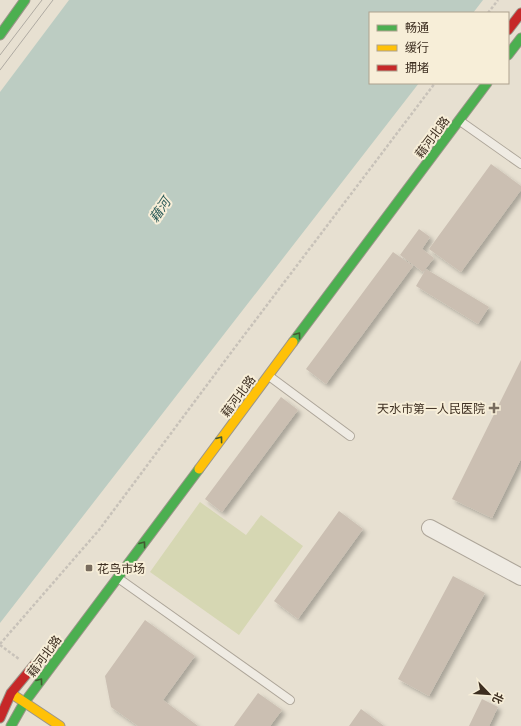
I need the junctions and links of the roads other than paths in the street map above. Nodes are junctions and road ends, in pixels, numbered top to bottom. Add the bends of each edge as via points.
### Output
1 (25, 0) edge
2 (521, 13) edge
3 (509, 29) edge
4 (0, 35) edge
5 (521, 38) edge
6 (509, 54) edge
7 (486, 84) edge
8 (459, 120) junction
9 (521, 164) edge
10 (268, 376) junction
11 (350, 436) dead end
12 (430, 528) dead end
13 (520, 574) edge
14 (117, 578) junction
15 (40, 658) dead end
16 (8, 691) junction
17 (290, 700) dead end
18 (24, 703) junction
19 (2, 707) edge
20 (0, 718) edge
21 (19, 719) junction
22 (12, 726) edge
23 (60, 726) edge

1 - 4 main road
2 - 3 main road
5 - 6 main road
7 - 8 main road, 藉河北路
8 - 9 lane
10 -> 8 main road, 藉河北路
10 - 11 lane
14 -> 10 main road, 藉河北路
12 - 13 street
14 - 17 lane
18 -> 14 main road, 藉河北路
15 - 16 main road, 藉河北路
16 - 18 main road
16 - 19 main road, 藉河北路
18 - 21 main road, 藉河北路
18 - 23 main road
19 - 20 main road, 藉河北路
19 - 21 main road
21 - 22 main road, 藉河北路

